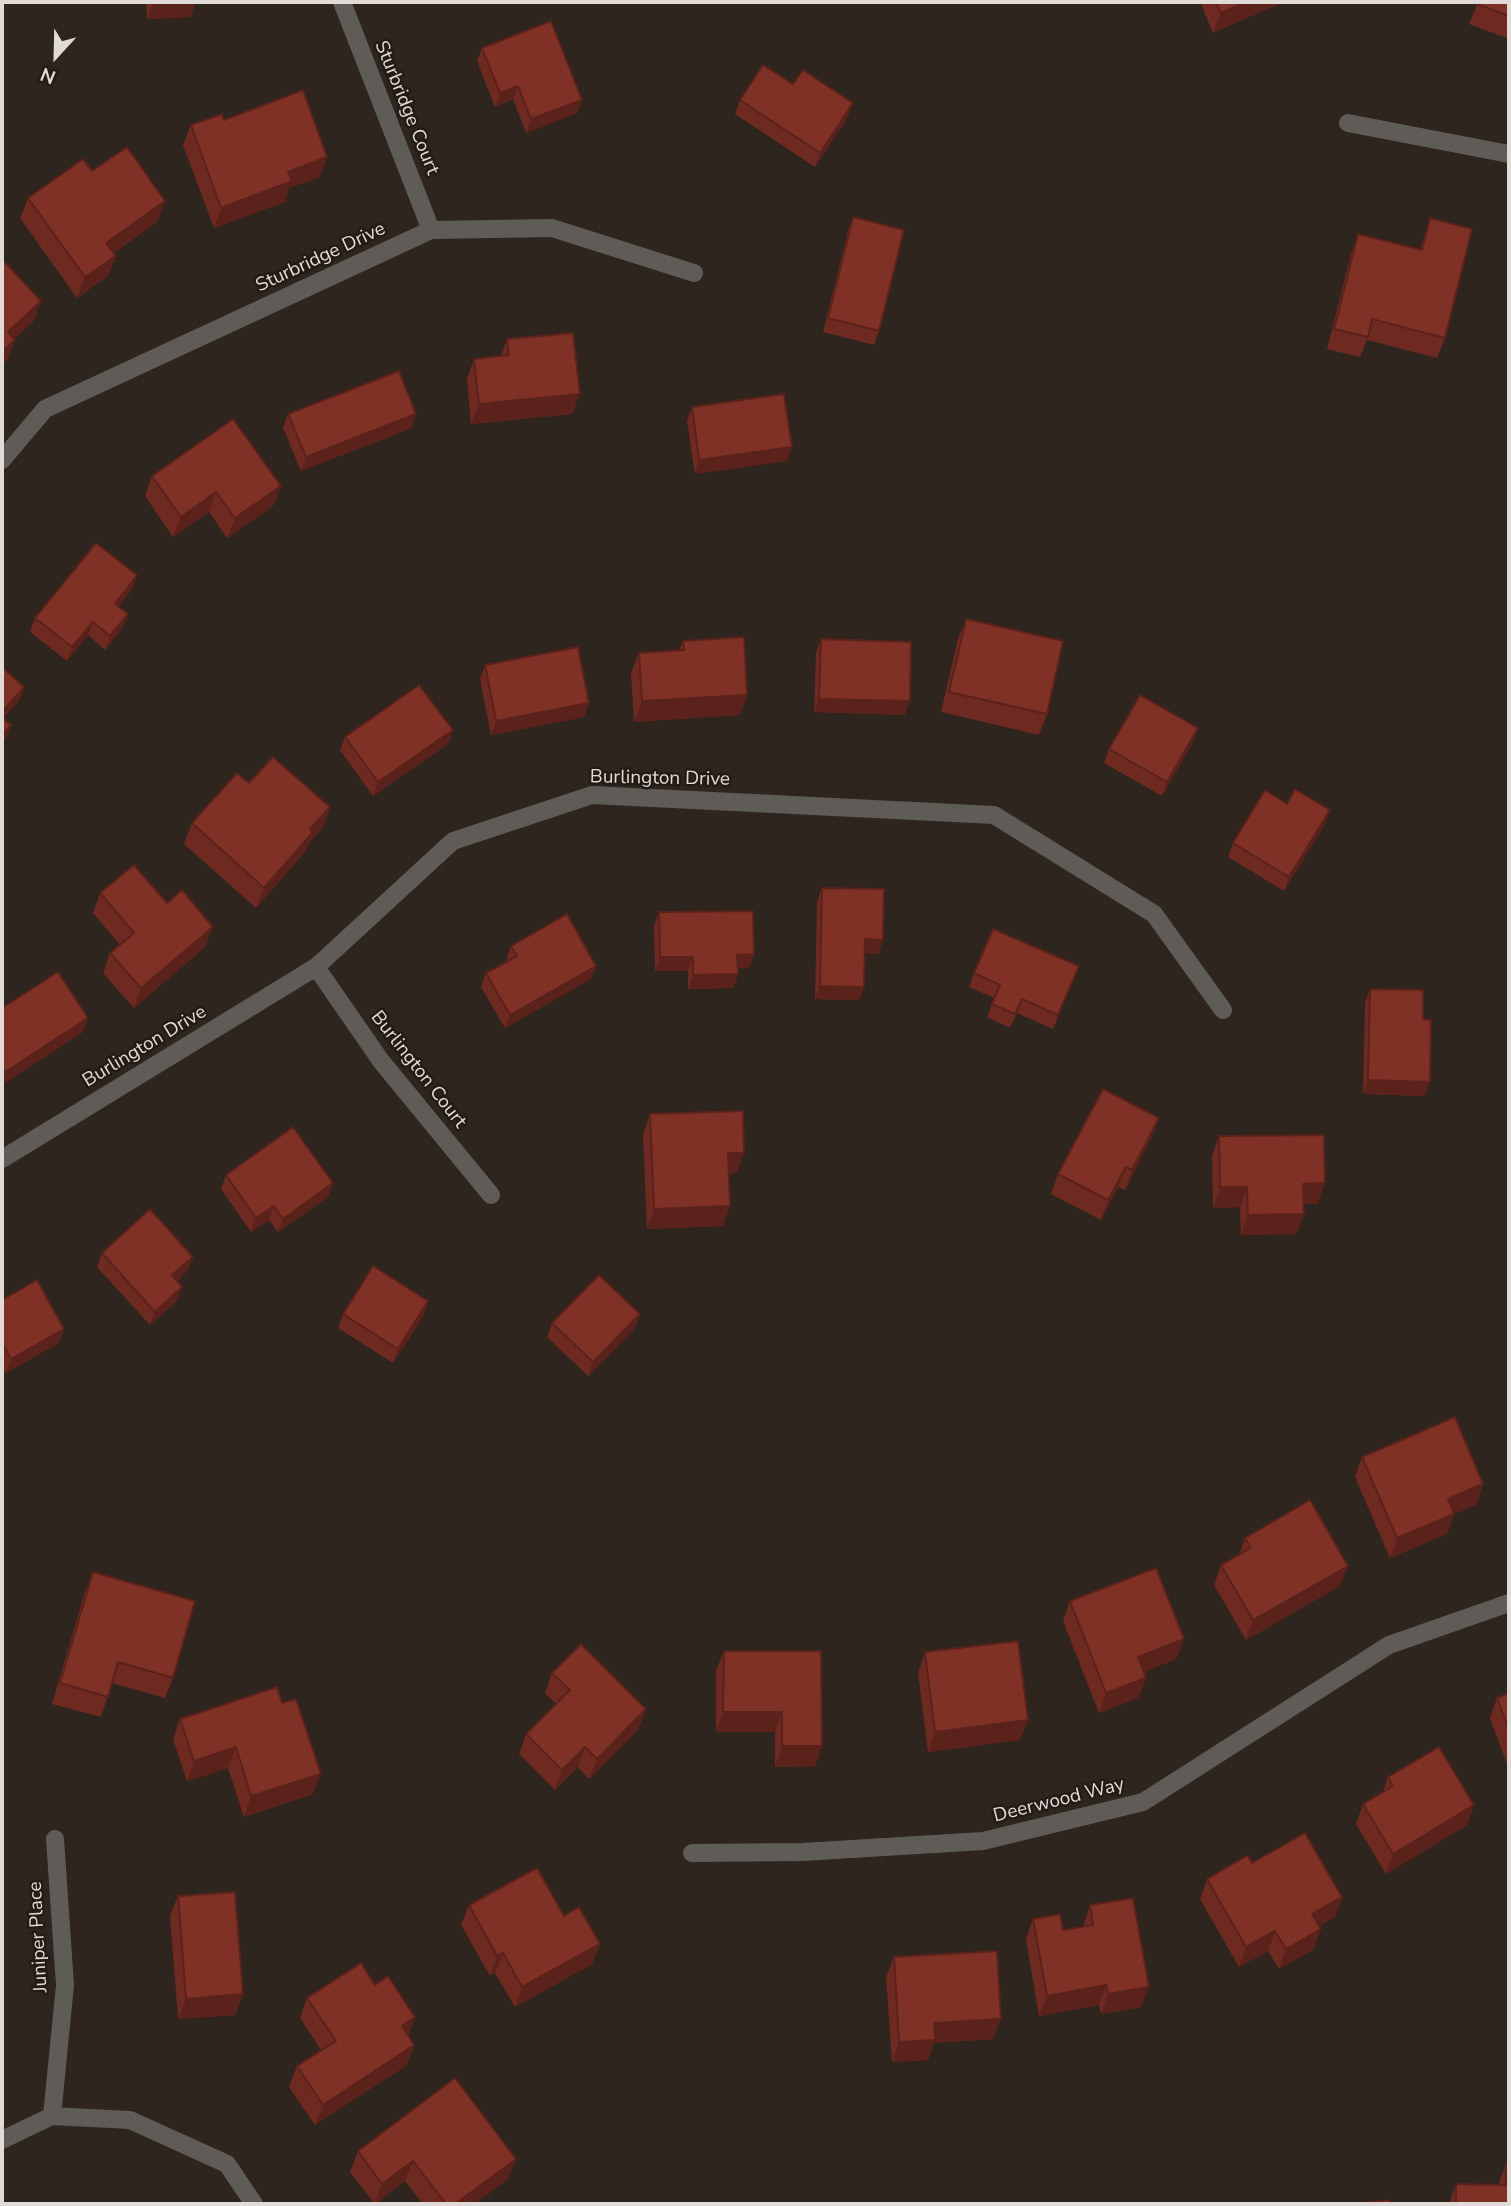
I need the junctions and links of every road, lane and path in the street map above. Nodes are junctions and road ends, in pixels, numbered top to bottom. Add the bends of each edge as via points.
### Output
1 (342, 2) edge
2 (1348, 123) dead end
3 (1509, 155) edge
4 (431, 230) junction
5 (694, 273) dead end
6 (2, 460) edge
7 (316, 967) junction
8 (1223, 1010) dead end
9 (2, 1159) edge
10 (491, 1195) dead end
11 (1509, 1603) edge
12 (55, 1839) dead end
13 (692, 1853) dead end
14 (52, 2116) junction
15 (2, 2140) edge
16 (254, 2204) edge

1 - 4 street, Sturbridge Court
2 - 3 street
4 - 5 street, Sturbridge Drive via 552,228
4 - 6 street, Sturbridge Drive via 45,409
7 - 8 street, Burlington Drive via 453,841 592,794 994,815 1154,914
7 - 9 street, Burlington Drive
7 - 10 street, Burlington Court via 380,1061
11 - 13 street, Deerwood Way via 1389,1645 1143,1802 983,1841 803,1852
12 - 14 street, Juniper Place via 65,1985
14 - 15 street
14 - 16 street via 130,2119 227,2164

